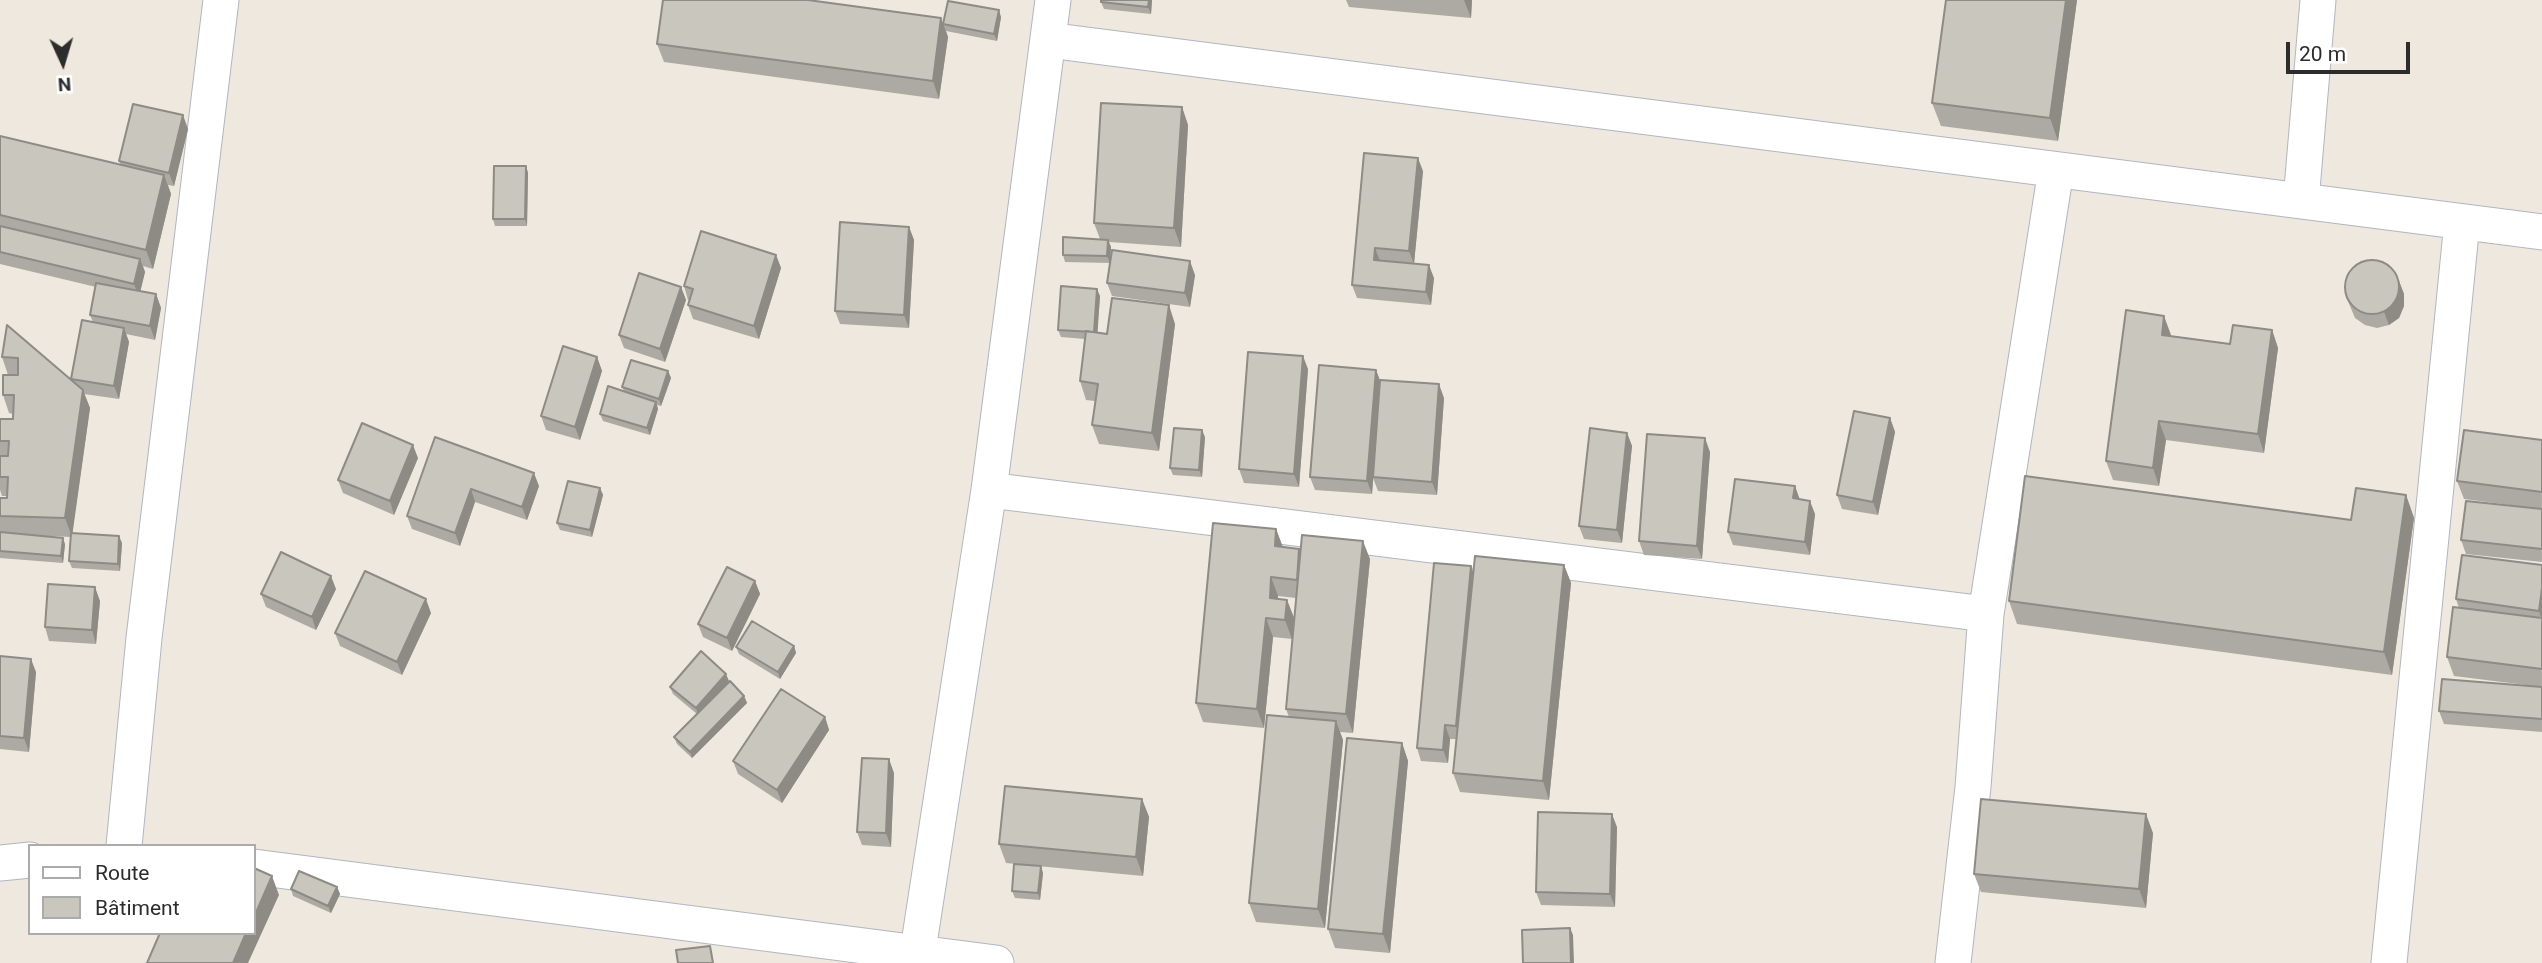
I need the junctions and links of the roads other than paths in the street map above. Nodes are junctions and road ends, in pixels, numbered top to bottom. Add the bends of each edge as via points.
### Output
1 (222, 0) edge
2 (1053, 0) edge
3 (2318, 0) edge
4 (1048, 40) junction
5 (2056, 170) junction
6 (2301, 201) junction
7 (2462, 222) junction
8 (2542, 232) edge
9 (989, 489) junction
10 (1986, 614) junction
11 (124, 844) edge
12 (28, 860) edge
13 (0, 863) edge
14 (256, 867) edge
15 (917, 958) edge
16 (996, 963) edge
17 (1953, 963) edge
18 (2389, 963) edge

1 - 11 street via 144,638
2 - 4 street
3 - 6 street
4 - 5 street
4 - 9 street
5 - 6 street
5 - 10 street
6 - 7 street
7 - 8 street
7 - 18 street
9 - 10 street
9 - 15 street
10 - 17 street
12 - 13 street
14 - 15 street
15 - 16 street

